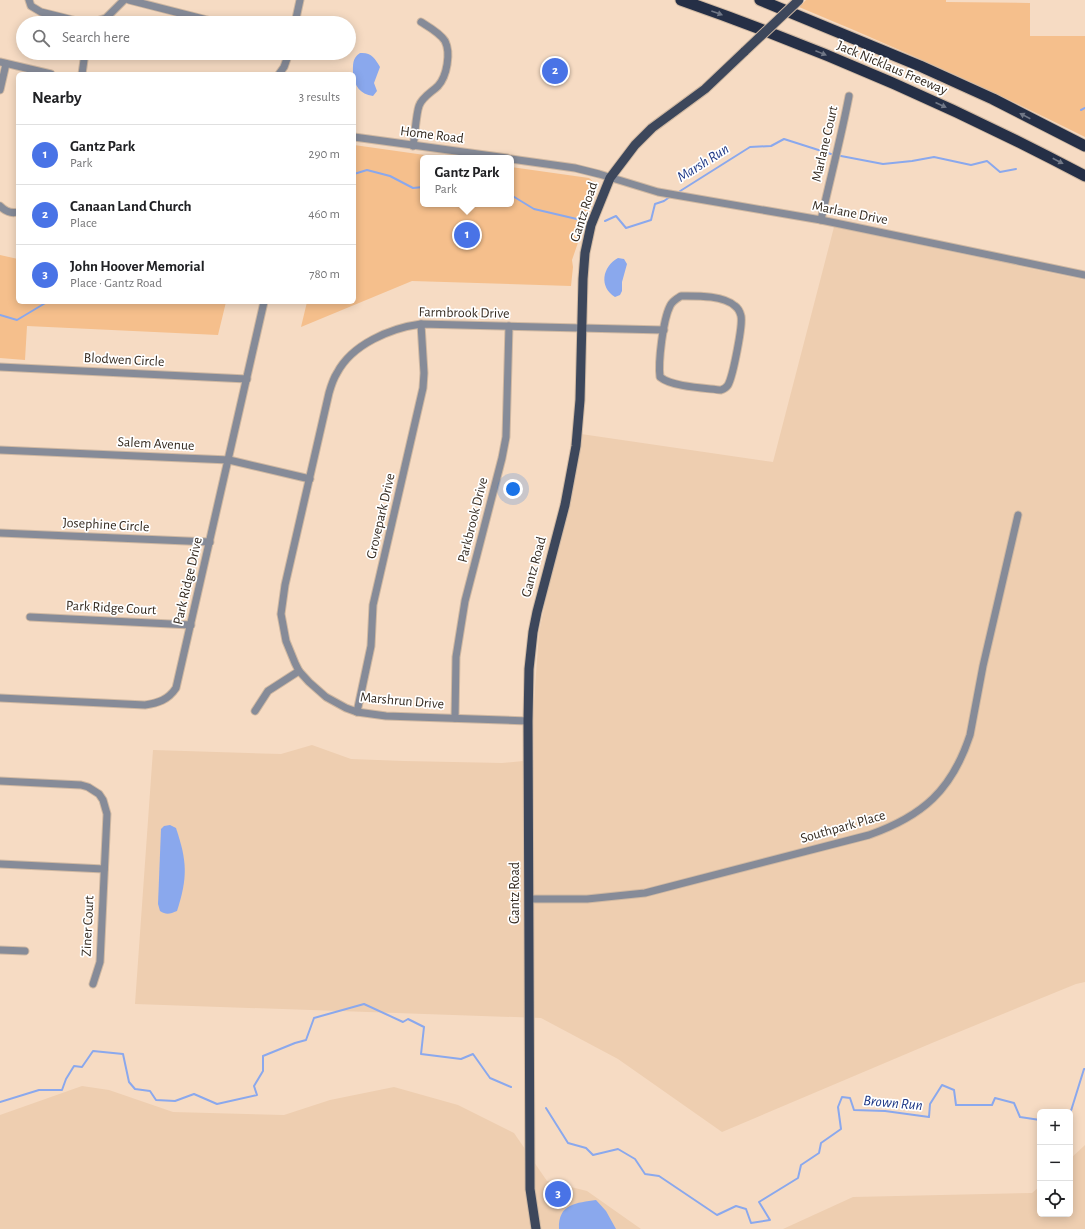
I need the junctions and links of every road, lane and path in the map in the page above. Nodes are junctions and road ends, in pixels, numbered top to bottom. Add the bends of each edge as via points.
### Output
1 (29, 0) edge
2 (124, 0) edge
3 (129, 0) edge
4 (300, 0) edge
5 (681, 0) edge
6 (760, 0) edge
7 (799, 0) edge
8 (57, 16) edge
9 (108, 16) edge
10 (192, 16) edge
11 (297, 16) edge
12 (420, 22) dead end
13 (84, 60) edge
14 (286, 60) edge
15 (3, 63) edge
16 (42, 72) edge
17 (82, 72) edge
18 (281, 72) edge
19 (0, 90) edge
20 (849, 96) dead end
21 (356, 137) edge
22 (413, 146) junction
23 (1085, 146) edge
24 (484, 155) edge
25 (514, 159) edge
26 (1085, 176) edge
27 (610, 178) junction
28 (0, 206) edge
29 (16, 213) edge
30 (822, 220) junction
31 (1085, 275) edge
32 (264, 304) edge
33 (421, 324) junction
34 (509, 326) junction
35 (582, 328) junction
36 (664, 330) junction
37 (0, 367) edge
38 (247, 379) junction
39 (0, 450) edge
40 (229, 460) junction
41 (310, 479) junction
42 (306, 497) joint
43 (1018, 515) dead end
44 (0, 533) edge
45 (210, 542) junction
46 (30, 617) dead end
47 (191, 625) junction
48 (299, 671) junction
49 (0, 698) edge
50 (255, 711) dead end
51 (357, 712) junction
52 (455, 718) junction
53 (528, 721) junction
54 (0, 781) edge
55 (0, 864) edge
56 (104, 869) junction
57 (529, 899) junction
58 (0, 950) edge
59 (24, 951) dead end
60 (93, 984) dead end
61 (536, 1229) edge

1 - 8 street via 32,6 41,12
2 - 9 street
3 - 10 street
4 - 11 street
5 -> 26 highway, Jack Nicklaus Freeway via 846,63 988,127
23 -> 6 highway, Jack Nicklaus Freeway via 993,99 920,66
7 - 27 main road, Gantz Road, bridge via 705,89 647,132
12 - 22 street via 445,41 448,59 438,86 427,94 419,105
13 - 17 street
14 - 18 street
15 - 16 street
15 - 19 street
20 - 30 street, Marlane Court
21 - 22 street, Home Road
22 - 24 street, Home Road
25 - 27 street via 575,168
27 - 30 street, Marlane Drive via 669,194
27 - 35 main road, Gantz Road via 595,213 588,239 583,279
28 - 29 street via 4,210
30 - 31 street, Marlane Drive
32 - 38 street, Park Ridge Drive
33 - 34 street, Farmbrook Drive
33 - 41 street, Farmbrook Drive via 373,339 351,354 337,372 329,393
33 - 51 street, Grovepark Drive via 423,388 373,605 371,646
34 - 35 street, Farmbrook Drive
34 - 52 street, Parkbrook Drive via 506,437 465,601 456,657
35 - 36 street, Farmbrook Drive
35 - 53 main road, Gantz Road via 576,446 565,505 534,625
36 - 36 street via 670,306 681,296 708,296 731,303 740,311 742,318 728,386 721,390 670,383 660,377
37 - 38 street, Blodwen Circle
38 - 40 street, Park Ridge Drive
39 - 40 street, Salem Avenue
40 - 41 street, Salem Avenue
40 - 45 street, Park Ridge Drive
41 - 42 street, Farmbrook Drive
42 - 48 street, Marshrun Drive via 285,585 281,614 286,641
43 - 57 street, Southpark Place via 983,666 970,735 948,783 914,815 870,834 645,893 587,899
44 - 45 street, Josephine Circle
45 - 47 street, Park Ridge Drive
46 - 47 street, Park Ridge Court
47 - 49 street, Park Ridge Drive via 176,688 168,698 158,703 145,705
48 - 50 street via 268,691
48 - 51 street, Marshrun Drive via 326,697
51 - 52 street, Marshrun Drive via 386,716
52 - 53 street, Marshrun Drive
53 - 57 main road, Gantz Road
54 - 56 street, Ziner Court via 81,785 94,790 103,800 106,809
55 - 56 street
56 - 60 street, Ziner Court via 100,962
57 - 61 main road, Gantz Road via 530,1189
58 - 59 street

